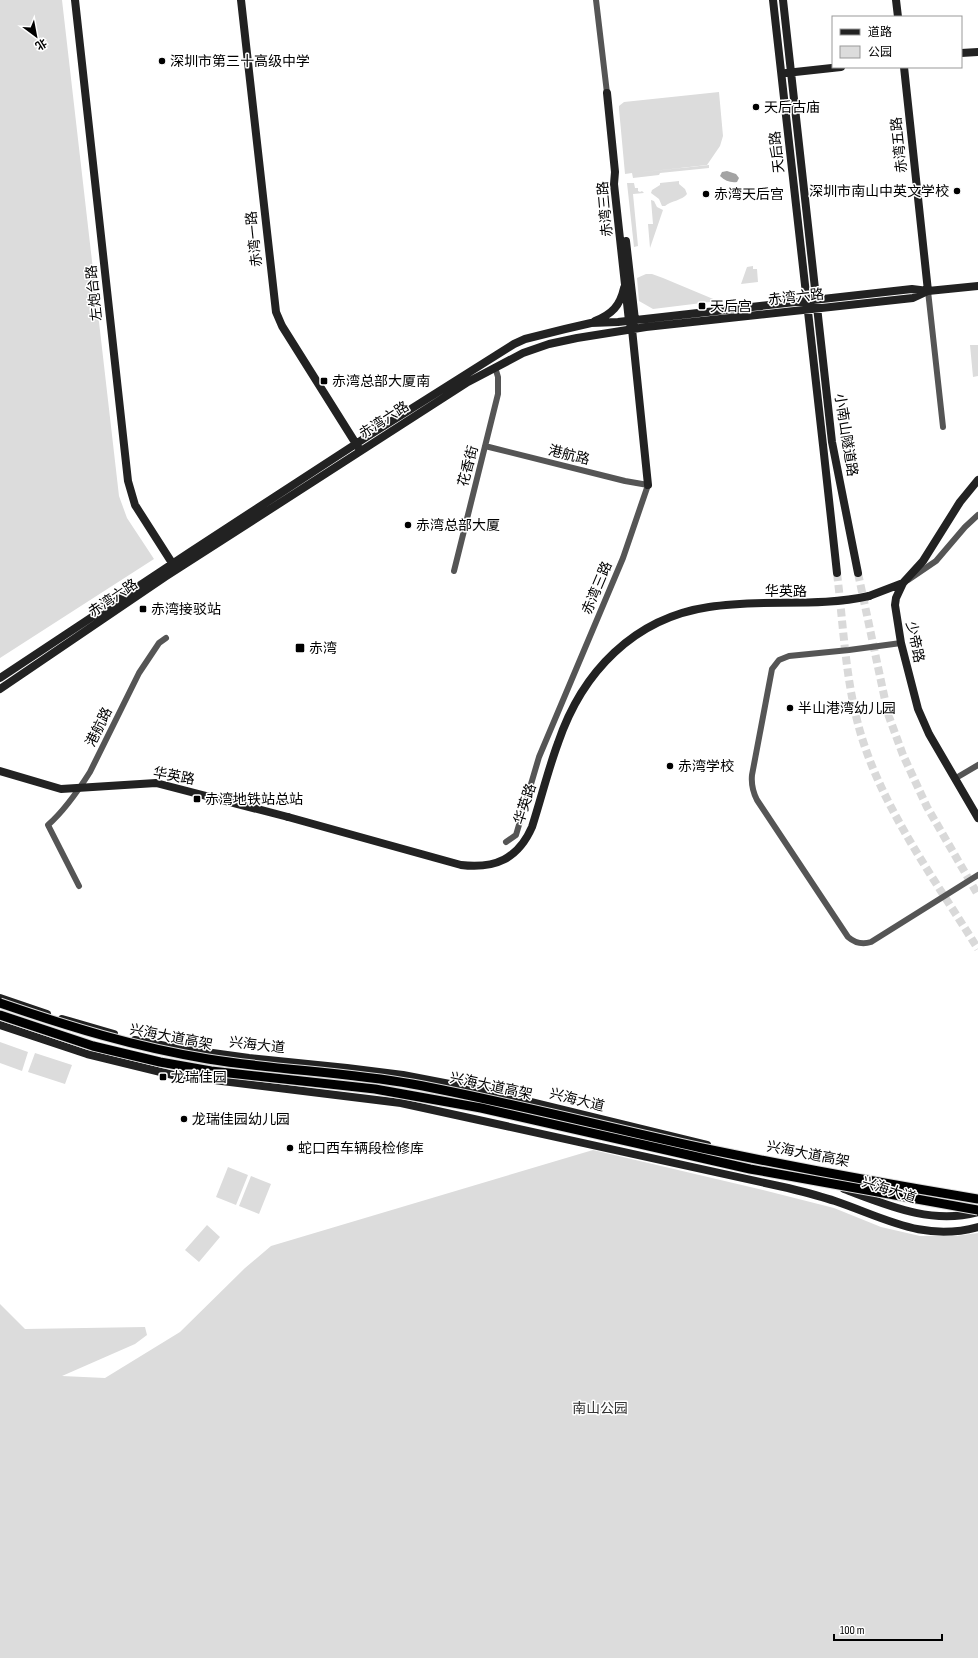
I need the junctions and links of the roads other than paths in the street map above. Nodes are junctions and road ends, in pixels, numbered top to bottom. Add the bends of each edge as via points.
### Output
1 (75, 0) edge
2 (241, 0) edge
3 (596, 0) edge
4 (773, 0) edge
5 (782, 0) edge
6 (896, 0) edge
7 (898, 16) edge
8 (978, 52) edge
9 (962, 54) edge
10 (832, 68) edge
11 (904, 68) edge
12 (790, 73) junction
13 (781, 74) junction
14 (607, 94) joint
15 (615, 172) junction
16 (625, 281) junction
17 (978, 286) edge
18 (928, 291) junction
19 (816, 304) junction
20 (807, 305) junction
21 (632, 320) junction
22 (591, 323) junction
23 (632, 329) junction
24 (495, 368) junction
25 (943, 427) dead end
26 (485, 446) junction
27 (358, 448) junction
28 (978, 480) edge
29 (648, 485) junction
30 (978, 515) edge
31 (174, 567) junction
32 (454, 571) dead end
33 (836, 573) tunnel mouth
34 (858, 573) tunnel mouth
35 (903, 583) junction
36 (166, 638) dead end
37 (901, 643) junction
38 (0, 678) edge
39 (0, 689) edge
40 (978, 765) edge
41 (0, 771) edge
42 (956, 778) junction
43 (80, 788) junction
44 (978, 818) edge
45 (506, 842) dead end
46 (978, 875) edge
47 (79, 886) dead end
48 (0, 998) edge
49 (0, 1003) edge
50 (0, 1015) edge
51 (0, 1025) edge
52 (978, 1199) edge
53 (976, 1212) edge
54 (977, 1227) edge

1 - 31 street, 左炮台路 via 128,480 135,505
2 - 27 street, 赤湾一路 via 276,312 282,326
3 - 14 street
4 - 13 street, 天后路
5 - 12 street, 天后路
6 - 7 street
8 - 9 street
10 - 12 street
11 - 18 street, 赤湾五路
12 - 13 street
12 - 19 street, 天后路
13 - 20 street, 天后路
14 - 15 street
15 - 16 street, 赤湾三路 via 614,184
15 - 21 street, 赤湾三路 via 619,184
16 - 21 street, 赤湾三路
16 - 22 street via 615,309 604,318
17 - 18 street, 赤湾六路
18 - 19 street, 赤湾六路 via 913,298
18 - 25 street
19 - 20 street, 赤湾六路
19 - 34 street, 小南山隧道路 via 832,442
20 - 21 street, 赤湾六路
20 - 23 street, 赤湾六路
20 - 33 street, 小南山隧道路
21 - 22 street, 赤湾六路
21 - 23 street, 赤湾三路
22 - 27 street, 赤湾六路 via 514,344
23 - 24 street, 赤湾六路 via 549,344 523,353
23 - 29 street, 赤湾三路
24 - 26 street, 花香街 via 498,394
24 - 27 street, 赤湾六路
26 - 29 street, 港航路
26 - 32 street, 花香街
27 - 31 street, 赤湾六路
28 - 35 street, 少帝路 via 960,502 923,561
29 - 45 street, 赤湾三路 via 623,558 539,757 516,835
30 - 35 street, 华英路 via 964,526 936,561
31 - 38 street, 赤湾六路
31 - 39 street, 赤湾六路
35 - 37 street, 少帝路 via 895,605
35 - 43 street, 华英路, bridge via 850,600 709,607 662,620 627,641 594,673 579,696 558,742 527,839 520,848 502,861 484,866 461,865 156,783
36 - 43 street, 港航路 via 159,642 139,673
37 - 42 street, 少帝路 via 923,722
37 - 46 street via 793,656 783,658 775,664 752,775 753,792 853,942 871,942
40 - 42 street
41 - 43 street, 华英路 via 55,788
42 - 44 street, 少帝路
43 - 47 street, 港航路 via 57,818 48,825
48 - 53 street, 兴海大道 via 127,1038 176,1048 403,1075 486,1091 744,1155 812,1176 906,1211 936,1216
49 - 52 main road, 兴海大道高架, bridge via 75,1029 150,1049 411,1084 702,1148
50 - 53 main road, 兴海大道高架, bridge via 93,1046 160,1062 212,1071 383,1090 481,1108 750,1169
51 - 54 street, 兴海大道 via 86,1054 173,1075 401,1103 812,1194 913,1229 953,1231

